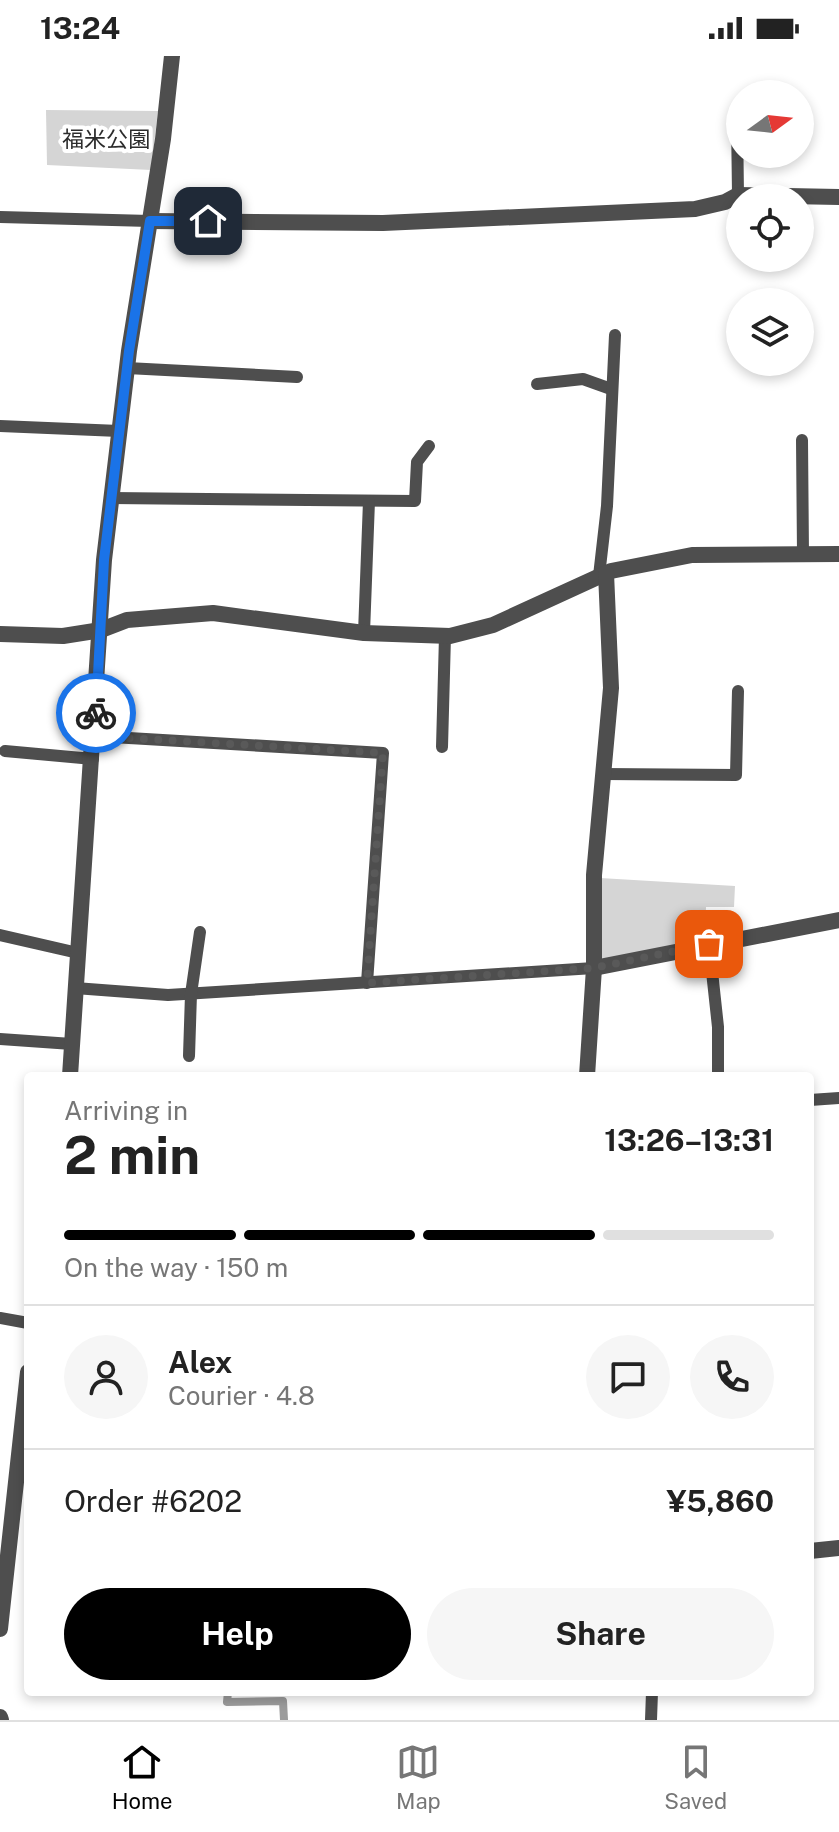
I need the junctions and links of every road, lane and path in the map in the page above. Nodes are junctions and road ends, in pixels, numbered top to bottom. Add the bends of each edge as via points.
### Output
1 (172, 56) edge
2 (814, 197) edge
3 (839, 197) edge
4 (726, 201) edge
5 (0, 217) edge
6 (150, 221) junction
7 (615, 335) dead end
8 (127, 368) junction
9 (297, 377) dead end
10 (537, 384) dead end
11 (611, 389) junction
12 (0, 426) edge
13 (119, 431) junction
14 (802, 440) dead end
15 (429, 446) dead end
16 (111, 498) junction
17 (369, 501) junction
18 (803, 554) junction
19 (839, 554) edge
20 (602, 575) junction
21 (101, 630) junction
22 (364, 633) junction
23 (0, 634) edge
24 (445, 636) junction
25 (738, 691) dead end
26 (95, 736) junction
27 (442, 747) dead end
28 (5, 751) dead end
29 (93, 759) junction
30 (603, 774) junction
31 (839, 920) edge
32 (200, 932) dead end
33 (0, 935) edge
34 (709, 944) junction
35 (78, 953) junction
36 (594, 968) junction
37 (367, 983) junction
38 (75, 988) junction
39 (191, 994) junction
40 (0, 1039) edge
41 (72, 1044) junction
42 (189, 1056) dead end
43 (70, 1072) edge
44 (587, 1072) edge
45 (718, 1072) edge
46 (839, 1098) edge
47 (814, 1100) edge
48 (0, 1318) edge
49 (24, 1322) edge
50 (24, 1417) edge
51 (13, 1541) edge
52 (839, 1548) edge
53 (814, 1551) edge
54 (0, 1629) edge
55 (652, 1696) edge
56 (651, 1720) edge

1 - 6 street
2 - 3 street
4 - 6 street via 695,209 399,222
5 - 6 lane
6 - 8 street
7 - 11 lane
8 - 9 lane
8 - 13 street
10 - 11 lane via 583,379
11 - 20 lane
12 - 13 lane
13 - 16 street
14 - 18 lane
15 - 17 lane via 417,462 415,501
16 - 17 lane
16 - 21 street
17 - 22 lane
18 - 19 street
18 - 20 street via 692,555
20 - 24 street via 493,625
20 - 30 street via 611,688
21 - 22 street via 127,620 213,613
21 - 23 street via 63,636
21 - 26 street
22 - 24 street
24 - 27 lane
25 - 30 lane via 736,775
26 - 29 street
26 - 37 lane via 383,753
28 - 29 lane
29 - 35 street
30 - 36 street via 594,875
31 - 34 street
32 - 39 lane
33 - 35 lane
34 - 36 street
34 - 45 lane
35 - 38 street
36 - 37 lane
36 - 44 street
37 - 39 lane
38 - 39 lane
38 - 41 street
39 - 42 lane
40 - 41 lane
41 - 43 street
46 - 47 lane
48 - 49 lane
50 - 51 street
51 - 54 street
52 - 53 street
55 - 56 lane

